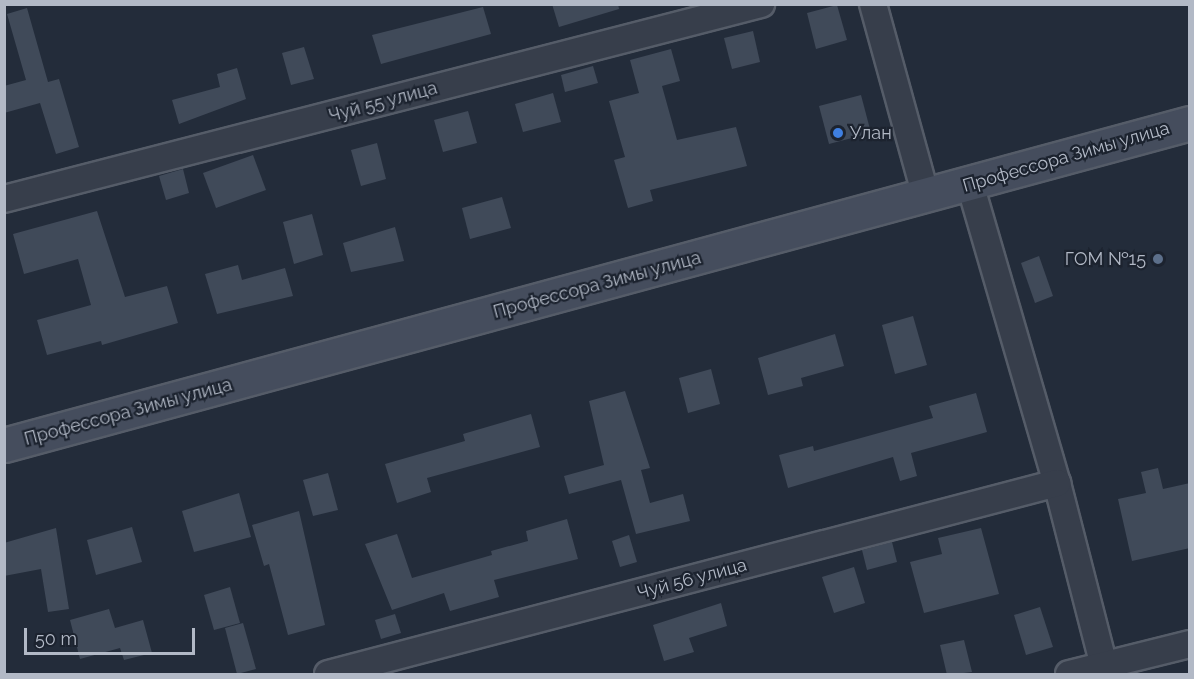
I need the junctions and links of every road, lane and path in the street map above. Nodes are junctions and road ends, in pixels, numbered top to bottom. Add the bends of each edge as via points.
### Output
1 (761, 4) edge
2 (873, 4) edge
3 (1188, 130) edge
4 (970, 184) junction
5 (926, 196) junction
6 (4, 199) edge
7 (4, 445) edge
8 (1057, 483) junction
9 (1190, 644) edge
10 (1104, 666) junction
11 (328, 675) edge
12 (1070, 675) edge

1 - 6 street, Чуй 55 улица
2 - 5 street
3 - 4 street, Профессора Зимы улица
4 - 5 street, Профессора Зимы улица
4 - 8 street
5 - 7 street, Профессора Зимы улица
8 - 10 street
8 - 11 street, Чуй 56 улица
9 - 10 street
10 - 12 street

